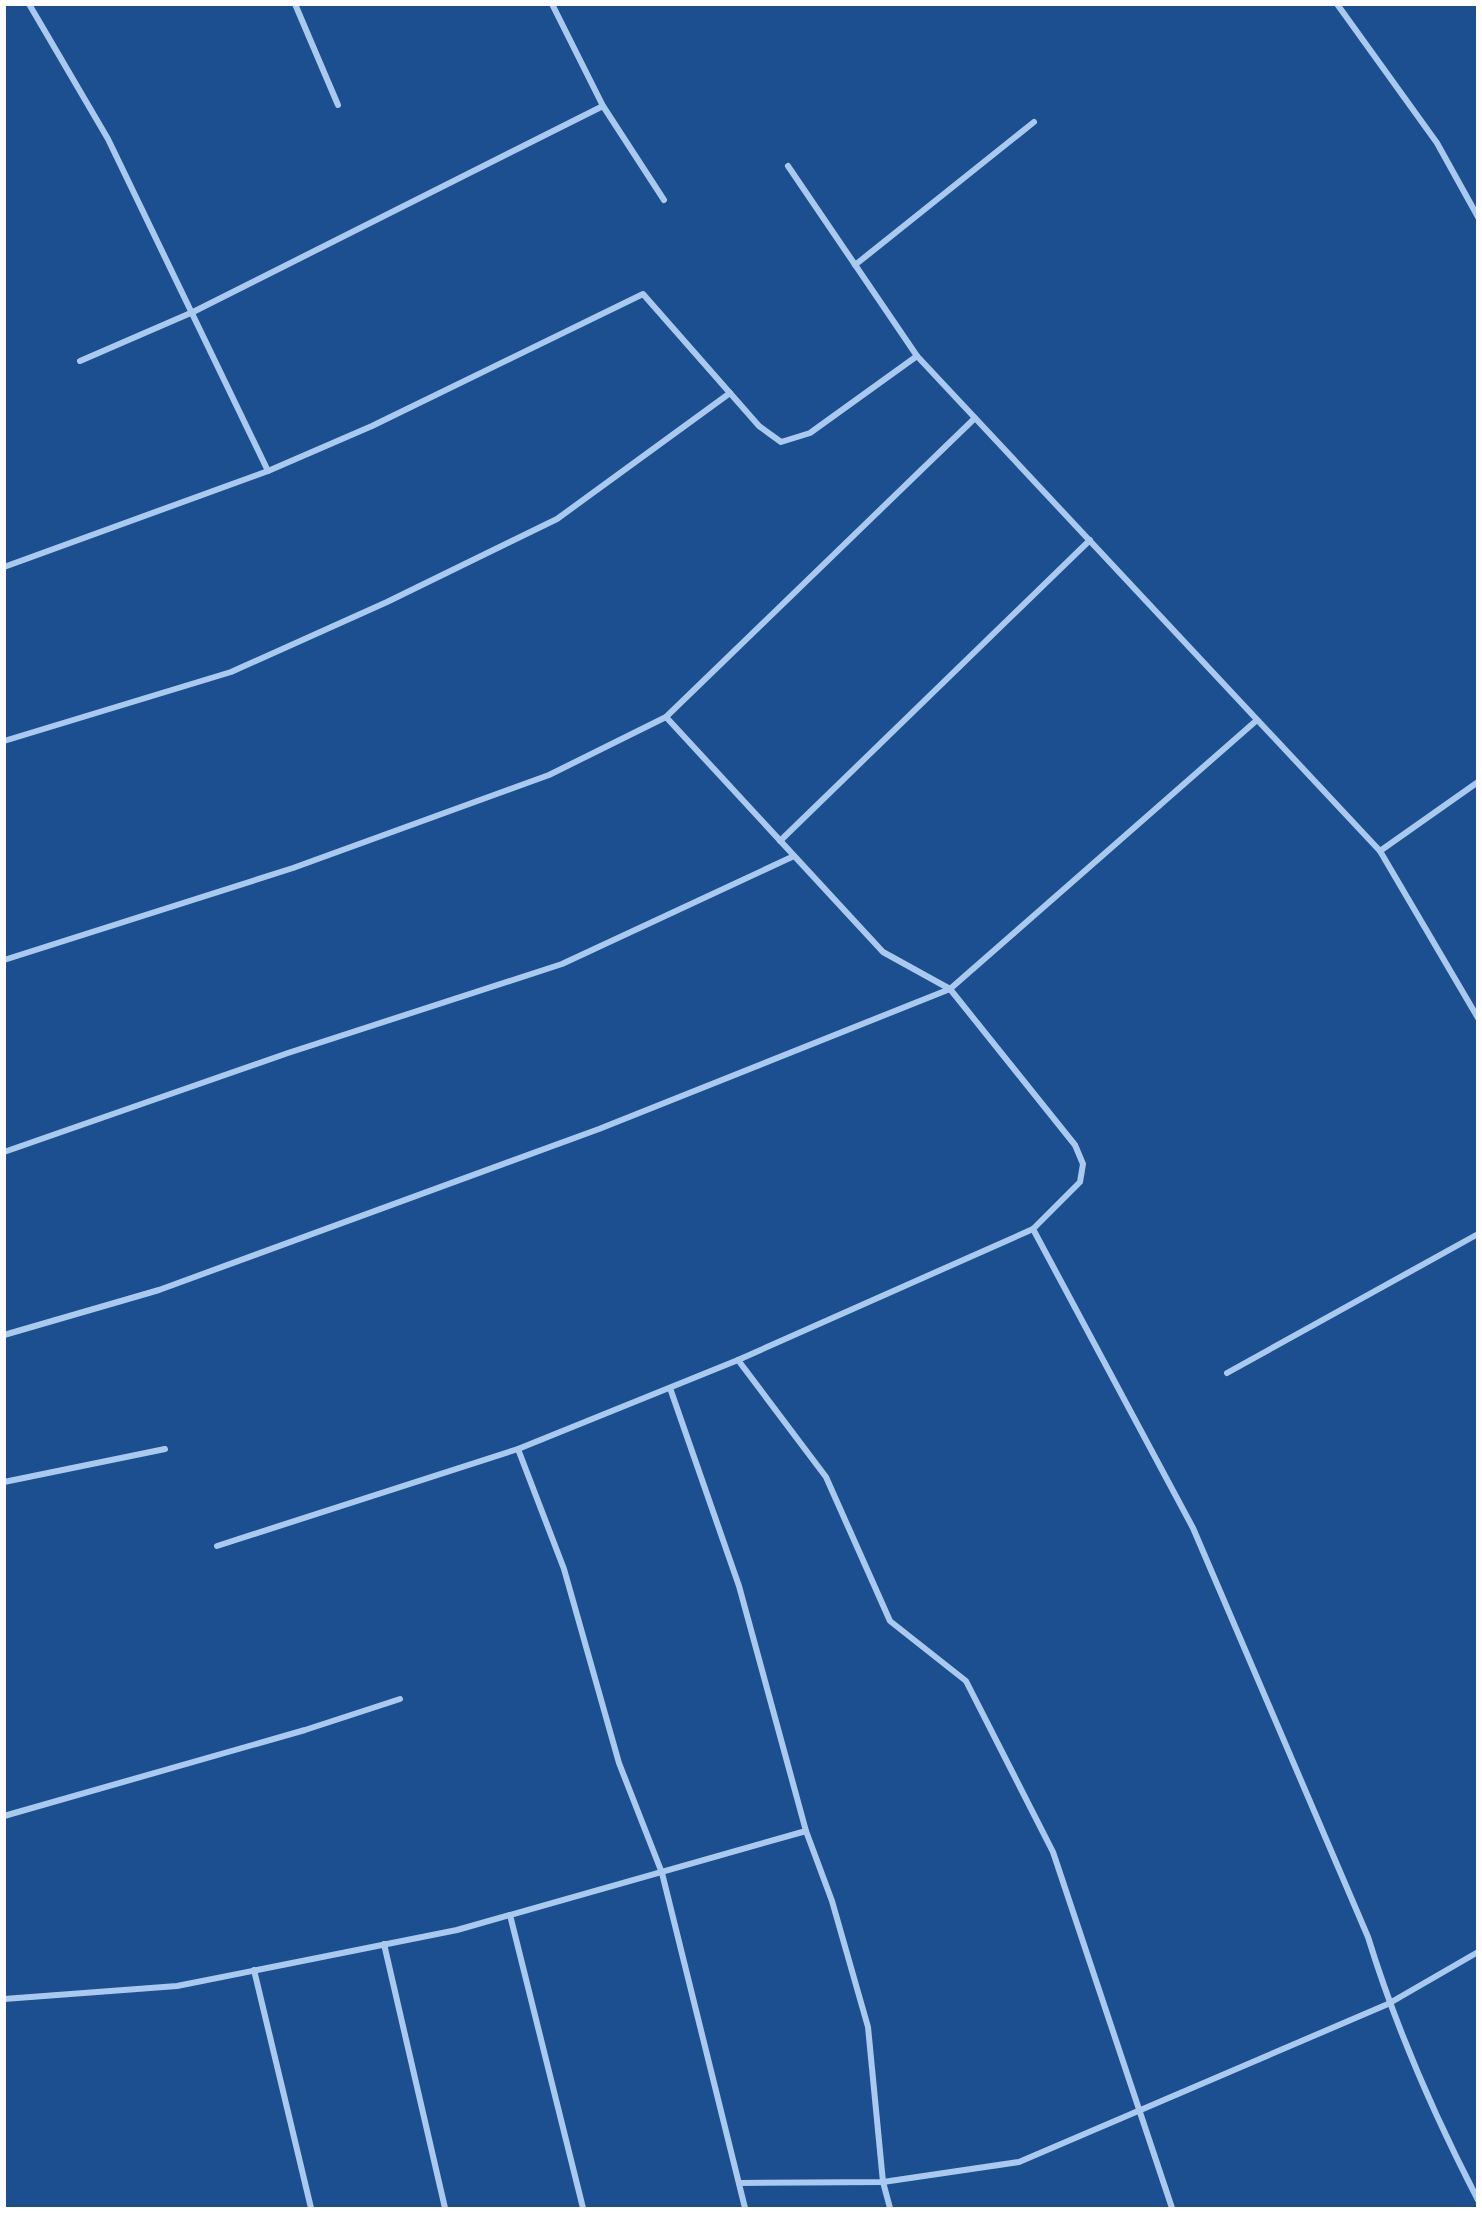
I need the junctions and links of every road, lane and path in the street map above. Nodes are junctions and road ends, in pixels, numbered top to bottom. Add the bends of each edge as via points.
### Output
1 (29, 4) edge
2 (295, 4) edge
3 (552, 4) edge
4 (1337, 4) edge
5 (338, 105) dead end
6 (603, 106) junction
7 (1034, 122) dead end
8 (788, 166) dead end
9 (664, 200) dead end
10 (1478, 217) edge
11 (855, 265) junction
12 (193, 312) junction
13 (917, 356) junction
14 (80, 361) dead end
15 (730, 393) junction
16 (975, 418) junction
17 (268, 471) junction
18 (1090, 540) junction
19 (4, 567) edge
20 (666, 717) junction
21 (1257, 720) junction
22 (4, 741) edge
23 (1478, 782) edge
24 (780, 841) junction
25 (1380, 851) junction
26 (794, 856) junction
27 (4, 960) edge
28 (950, 989) junction
29 (1478, 1018) edge
30 (4, 1152) edge
31 (1033, 1229) junction
32 (1478, 1234) edge
33 (4, 1335) edge
34 (738, 1360) junction
35 (1227, 1373) dead end
36 (670, 1388) junction
37 (165, 1449) dead end
38 (518, 1449) junction
39 (4, 1482) edge
40 (217, 1546) dead end
41 (400, 1699) dead end
42 (4, 1816) edge
43 (806, 1831) junction
44 (662, 1873) junction
45 (510, 1915) junction
46 (384, 1944) junction
47 (1478, 1952) edge
48 (254, 1970) junction
49 (4, 1999) edge
50 (1388, 2004) junction
51 (1141, 2109) junction
52 (883, 2182) junction
53 (739, 2183) junction
54 (1478, 2200) edge
55 (310, 2208) edge
56 (445, 2208) edge
57 (583, 2208) edge
58 (745, 2208) edge
59 (890, 2208) edge
60 (1172, 2208) edge

1 - 12 street via 108,139
2 - 5 street
3 - 6 street
4 - 10 street via 1437,143
6 - 9 street
6 - 12 street
7 - 11 street
8 - 11 street
11 - 13 street
12 - 14 street
12 - 17 street
13 - 15 street via 810,434 781,442 759,426
13 - 16 street
15 - 17 street via 643,294 372,426
15 - 22 street via 557,519 387,602 231,672
16 - 18 street
16 - 20 street
17 - 19 street
18 - 21 street
18 - 24 street
20 - 24 street
20 - 27 street via 549,775 293,868
21 - 25 street
21 - 28 street
23 - 25 street
24 - 26 street
25 - 29 street
26 - 28 street via 883,952
26 - 30 street via 562,964 288,1053
28 - 31 street via 1075,1145 1083,1164 1080,1182
28 - 33 street via 577,1137 159,1290
31 - 34 street
31 - 50 street via 1193,1528 1368,1936
32 - 35 street
34 - 36 street
34 - 51 street via 826,1477 890,1621 966,1681 1053,1852
36 - 38 street
36 - 43 street via 739,1586
37 - 39 street
38 - 40 street
38 - 44 street via 564,1569 619,1763
41 - 42 street
43 - 44 street
43 - 52 street via 832,1901 868,2027
44 - 45 street
44 - 53 street
45 - 46 street
45 - 57 street
46 - 48 street
46 - 56 street
47 - 50 street
48 - 49 street via 177,1986
48 - 55 street
50 - 51 street
50 - 54 street via 1442,2130
51 - 52 street via 1018,2162
51 - 60 street
52 - 53 street
52 - 59 street
53 - 58 street

